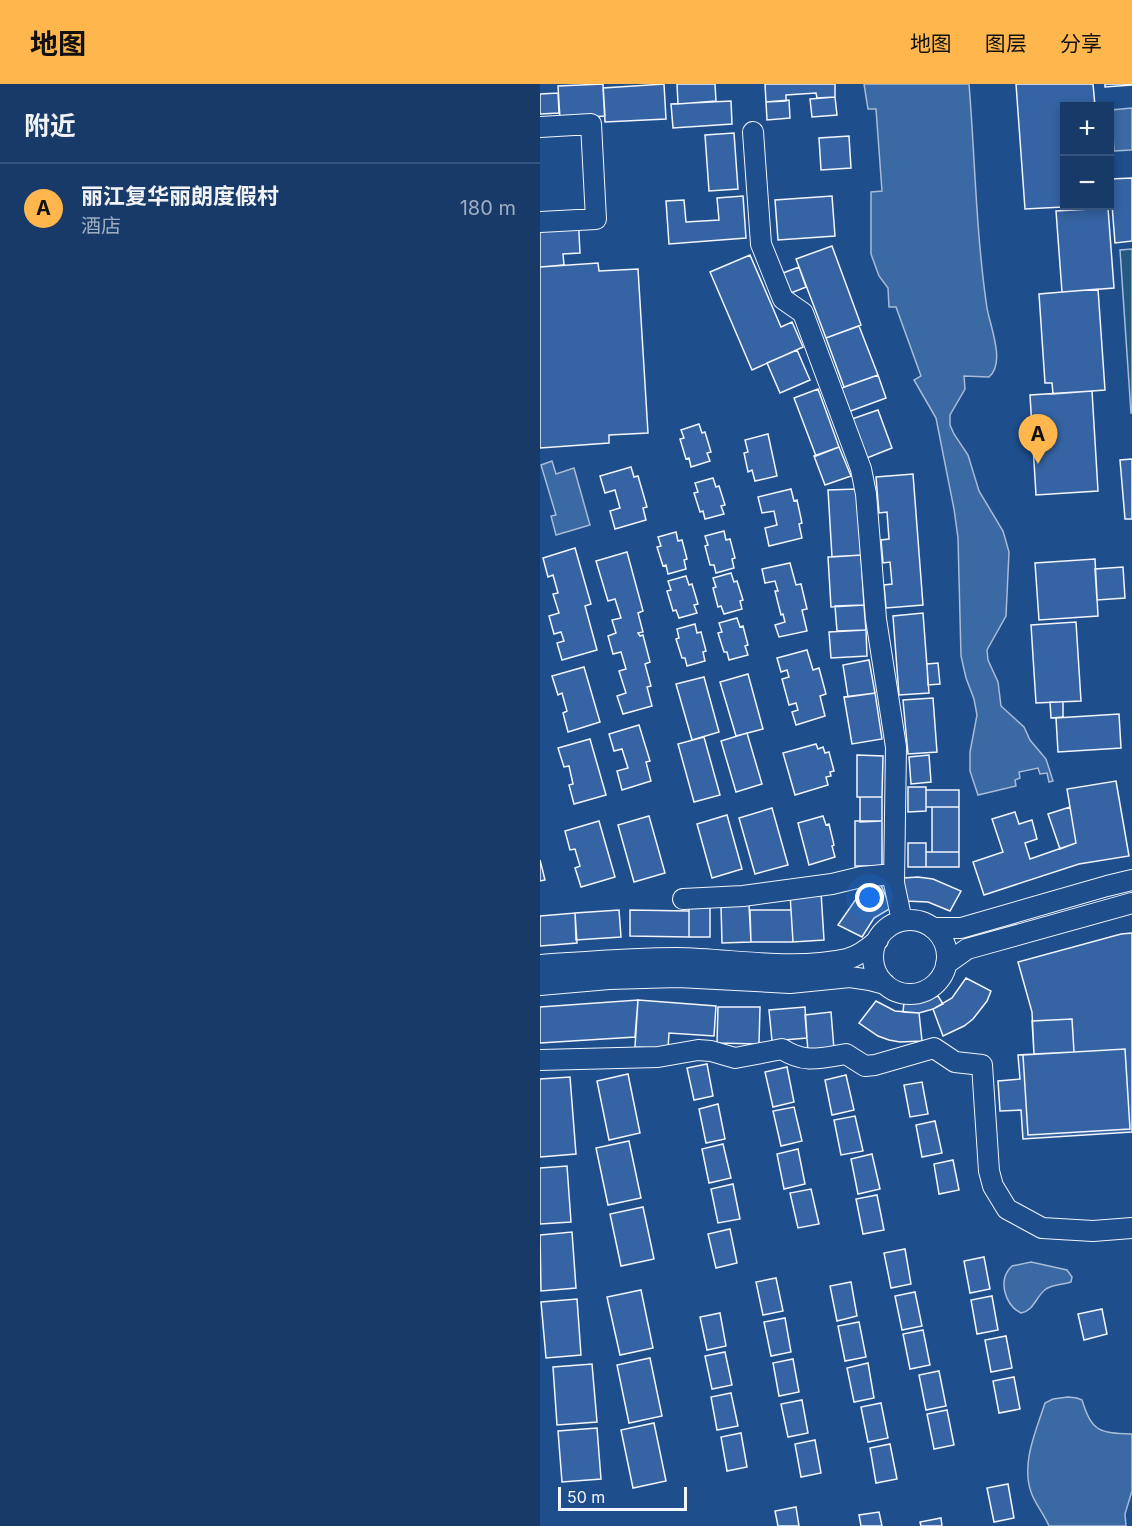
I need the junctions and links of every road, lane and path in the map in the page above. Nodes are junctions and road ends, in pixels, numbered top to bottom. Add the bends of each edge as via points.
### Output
1 (540, 127) edge
2 (753, 132) dead end
3 (540, 222) edge
4 (894, 873) junction
5 (1132, 880) edge
6 (683, 899) dead end
7 (1132, 903) edge
8 (902, 921) junction
9 (934, 928) junction
10 (878, 940) junction
11 (946, 964) junction
12 (540, 965) edge
13 (885, 984) junction
14 (540, 985) edge
15 (540, 1060) edge
16 (1132, 1228) edge

1 - 3 lane via 591,124 596,219
2 - 4 lane via 761,244 783,299 803,313 861,469 866,494 876,619 896,747
4 - 6 lane via 743,896
4 - 8 lane
5 - 9 lane via 961,928
7 - 11 lane via 967,949
8 - 9 lane via 916,920
8 - 10 lane via 890,926
9 - 11 lane via 945,944
10 - 12 lane via 848,958 818,963 679,958
10 - 13 lane via 875,967
11 - 13 lane via 938,981 922,992 903,993
13 - 14 lane via 850,977 790,983 678,978
15 - 16 lane via 658,1057 698,1050 735,1058 782,1049 810,1060 846,1054 865,1066 934,1048 955,1062 982,1065 989,1171 1007,1209 1042,1228

